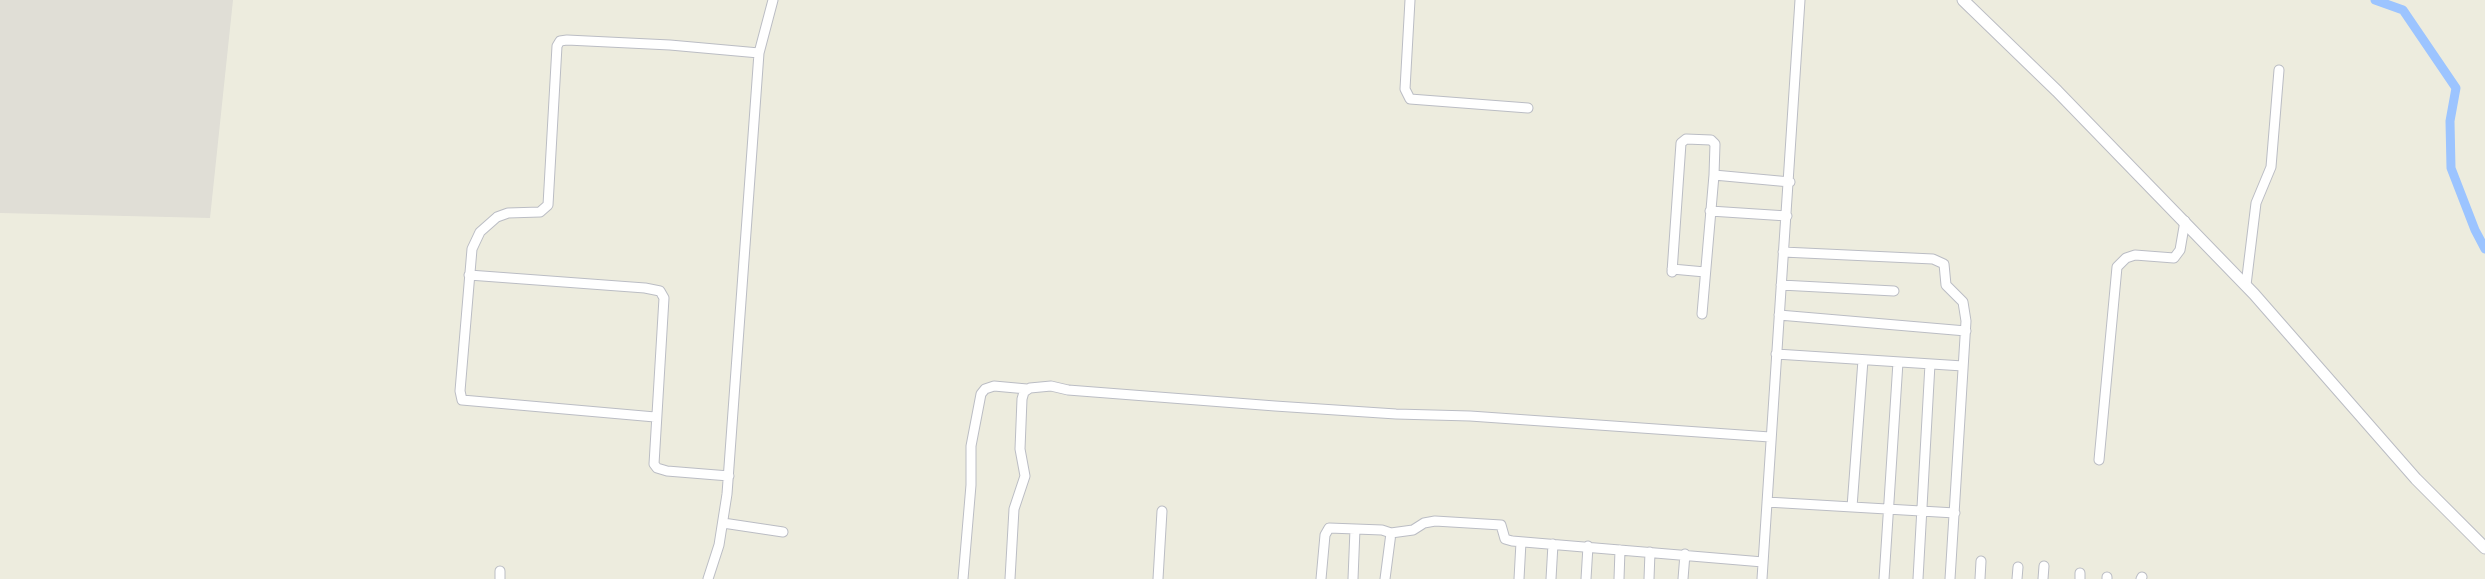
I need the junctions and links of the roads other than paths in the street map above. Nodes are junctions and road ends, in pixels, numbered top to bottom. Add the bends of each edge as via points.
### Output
1 (773, 0) edge
2 (1410, 0) edge
3 (1800, 0) edge
4 (1963, 0) edge
5 (759, 53) junction
6 (2278, 70) dead end
7 (1528, 108) dead end
8 (1714, 175) junction
9 (1790, 182) junction
10 (1710, 211) junction
11 (1787, 216) junction
12 (2185, 221) junction
13 (1783, 252) junction
14 (1706, 272) junction
15 (469, 275) junction
16 (1781, 284) junction
17 (2246, 285) junction
18 (1894, 291) dead end
19 (1702, 314) dead end
20 (1779, 316) junction
21 (1966, 331) junction
22 (1776, 354) junction
23 (1863, 360) junction
24 (1898, 362) junction
25 (1930, 364) junction
26 (1963, 366) junction
27 (1027, 389) junction
28 (656, 416) junction
29 (1770, 437) junction
30 (2099, 460) dead end
31 (729, 476) junction
32 (1767, 502) junction
33 (1852, 507) junction
34 (1888, 510) junction
35 (1162, 511) dead end
36 (1923, 511) junction
37 (1955, 513) junction
38 (723, 524) junction
39 (1355, 529) junction
40 (782, 532) dead end
41 (1391, 533) junction
42 (1521, 542) junction
43 (1553, 544) junction
44 (1588, 546) junction
45 (2485, 548) edge
46 (1620, 550) junction
47 (1650, 552) junction
48 (1685, 554) junction
49 (1981, 561) dead end
50 (1763, 562) junction
51 (2044, 566) dead end
52 (2018, 567) dead end
53 (708, 579) edge
54 (963, 579) edge
55 (1010, 579) edge
56 (1158, 579) edge
57 (1321, 579) edge
58 (1353, 579) edge
59 (1385, 579) edge
60 (1519, 579) edge
61 (1551, 579) edge
62 (1586, 579) edge
63 (1619, 579) edge
64 (1649, 579) edge
65 (1683, 579) edge
66 (1762, 579) edge
67 (1884, 579) edge
68 (1918, 579) edge
69 (1950, 579) edge
70 (1980, 579) edge
71 (2017, 579) edge
72 (2043, 579) edge

1 - 5 street
2 - 7 street via 1405,89 1410,99
3 - 9 street
4 - 12 street via 2057,90
5 - 15 street via 603,41 560,41 557,46 548,205 540,212 503,214 488,224 474,243
5 - 31 street
6 - 17 street via 2271,167 2256,202
8 - 9 street
8 - 10 street
8 - 14 street via 1714,142 1682,140 1672,270
9 - 11 street
10 - 11 street
10 - 14 street
11 - 13 street
12 - 17 street
12 - 30 street via 2179,255 2167,259 2135,255 2117,267
13 - 16 street
13 - 21 street via 1938,259 1945,268 1946,285 1964,306
14 - 19 street
15 - 28 street via 660,291 664,298
15 - 28 street via 460,391 462,400
16 - 18 street
16 - 20 street
17 - 45 street via 2416,479
20 - 21 street
20 - 22 street
21 - 26 street
22 - 23 street
22 - 29 street
23 - 24 street
23 - 33 street
24 - 25 street
24 - 34 street
25 - 26 street
25 - 36 street
26 - 37 street
27 - 29 street via 1051,386 1275,406
27 - 54 street via 994,386 981,394 970,452 971,485
27 - 55 street via 1023,395 1019,443 1025,476 1014,509
28 - 31 street via 653,459 657,468
29 - 32 street
31 - 38 street
32 - 33 street
32 - 50 street
33 - 34 street
34 - 36 street
34 - 67 street
35 - 56 street
36 - 37 street
36 - 68 street
37 - 69 street
38 - 40 street
38 - 53 street
39 - 41 street
39 - 57 street via 1327,530
39 - 58 street
41 - 42 street via 1416,529 1430,521 1467,523 1501,526 1505,539
41 - 59 street
42 - 43 street
42 - 60 street
43 - 44 street
43 - 61 street
44 - 46 street
44 - 62 street
46 - 47 street
46 - 63 street
47 - 48 street
47 - 64 street
48 - 50 street
48 - 65 street
49 - 70 street
50 - 66 street
51 - 72 street
52 - 71 street

